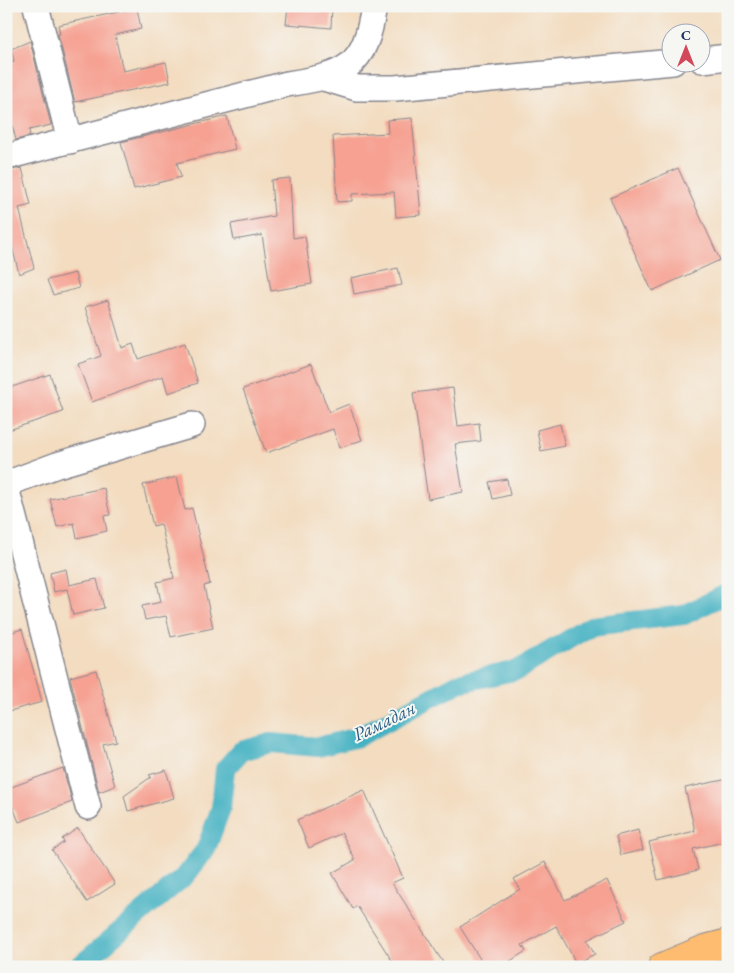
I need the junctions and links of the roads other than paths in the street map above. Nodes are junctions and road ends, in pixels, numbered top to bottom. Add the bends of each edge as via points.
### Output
1 (36, 6) edge
2 (374, 6) edge
3 (728, 58) edge
4 (712, 59) edge
5 (662, 63) edge
6 (324, 78) junction
7 (70, 141) junction
8 (6, 157) edge
9 (192, 425) dead end
10 (6, 486) edge
11 (88, 807) dead end
12 (728, 943) edge
13 (662, 967) edge

1 - 7 street
2 - 6 street via 370,35 352,64
3 - 4 street
5 - 6 street via 395,88 357,88
6 - 7 street via 287,84
7 - 8 street
9 - 10 street via 57,465
10 - 11 street
12 - 13 main road

